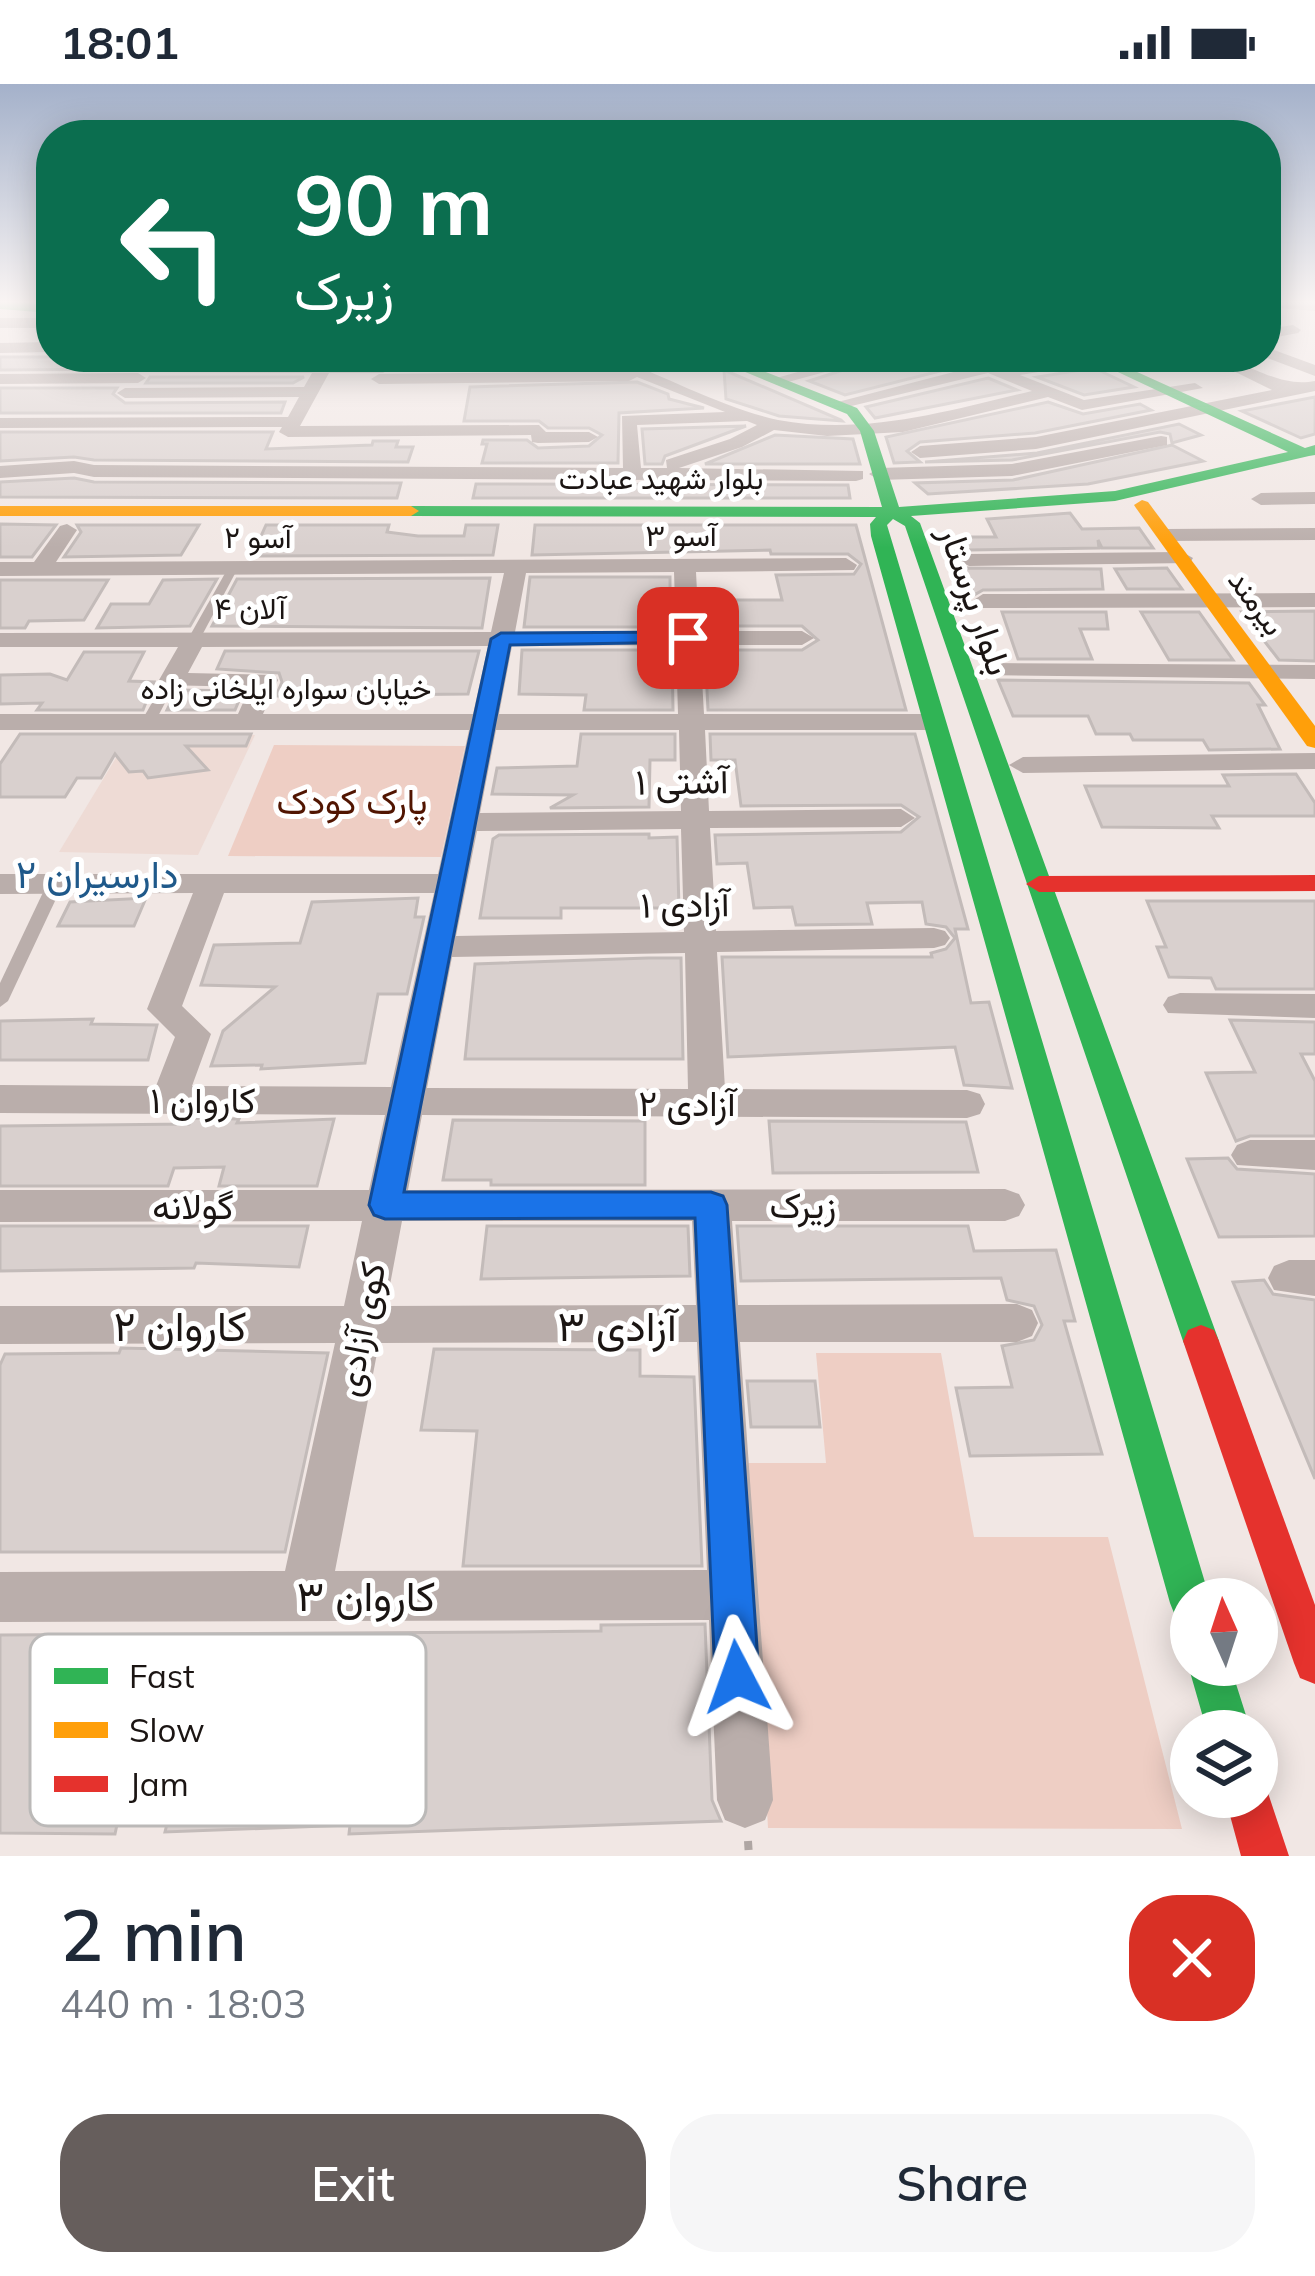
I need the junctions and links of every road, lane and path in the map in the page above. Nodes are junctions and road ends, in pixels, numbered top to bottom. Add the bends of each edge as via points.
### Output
1 (22, 383) edge
2 (133, 383) edge
3 (159, 383) edge
4 (314, 383) edge
5 (379, 383) edge
6 (665, 383) edge
7 (784, 383) edge
8 (845, 383) edge
9 (971, 383) edge
10 (1013, 383) edge
11 (1066, 383) edge
12 (1140, 383) edge
13 (1258, 383) edge
14 (1315, 386) edge
15 (1265, 387) junction
16 (217, 392) junction
17 (309, 392) junction
18 (809, 392) junction
19 (1168, 392) junction
20 (1033, 394) junction
21 (660, 398) dead end
22 (707, 398) junction
23 (0, 404) edge
24 (1200, 407) junction
25 (322, 411) dead end
26 (112, 413) dead end
27 (297, 416) junction
28 (763, 420) junction
29 (434, 421) junction
30 (132, 422) junction
31 (0, 423) edge
32 (539, 428) junction
33 (1092, 433) junction
34 (590, 437) dead end
35 (119, 439) dead end
36 (186, 440) junction
37 (1161, 441) dead end
38 (862, 442) junction
39 (920, 452) dead end
40 (1311, 456) edge
41 (418, 470) junction
42 (638, 471) junction
43 (0, 472) edge
44 (535, 474) junction
45 (1315, 498) edge
46 (1142, 505) junction
47 (406, 510) junction
48 (0, 512) edge
49 (894, 520) junction
50 (0, 523) edge
51 (67, 530) dead end
52 (1288, 534) junction
53 (1315, 534) edge
54 (1174, 546) junction
55 (969, 560) dead end
56 (685, 566) junction
57 (846, 566) dead end
58 (516, 567) junction
59 (0, 568) edge
60 (41, 568) junction
61 (233, 568) junction
62 (1315, 600) edge
63 (982, 601) dead end
64 (1213, 601) junction
65 (688, 638) junction
66 (802, 638) dead end
67 (194, 639) junction
68 (501, 639) junction
69 (0, 640) edge
70 (991, 670) dead end
71 (1264, 671) junction
72 (1315, 672) edge
73 (171, 680) junction
74 (0, 722) edge
75 (148, 722) junction
76 (247, 722) junction
77 (484, 722) junction
78 (691, 722) junction
79 (932, 722) junction
80 (1315, 741) edge
81 (1315, 761) edge
82 (1022, 765) dead end
83 (901, 818) dead end
84 (695, 820) junction
85 (464, 822) junction
86 (1315, 883) edge
87 (0, 884) edge
88 (56, 884) junction
89 (212, 884) junction
90 (451, 884) junction
91 (1039, 884) junction
92 (934, 938) dead end
93 (700, 943) junction
94 (438, 947) junction
95 (0, 1001) edge
96 (1180, 1005) dead end
97 (1315, 1006) edge
98 (0, 1099) edge
99 (169, 1100) junction
100 (407, 1101) junction
101 (707, 1103) junction
102 (967, 1104) dead end
103 (1250, 1155) dead end
104 (1315, 1155) edge
105 (385, 1205) junction
106 (711, 1205) junction
107 (1005, 1205) dead end
108 (0, 1206) edge
109 (1018, 1323) dead end
110 (0, 1325) edge
111 (721, 1326) junction
112 (361, 1328) junction
113 (1184, 1578) edge
114 (731, 1595) junction
115 (0, 1597) edge
116 (305, 1597) junction
117 (1315, 1664) edge
118 (745, 1800) dead end
119 (1254, 1818) edge
120 (1265, 1856) edge

1 - 23 street
2 - 26 street
3 - 16 street
4 - 17 street
5 - 29 street
6 - 22 street
7 - 18 main road
8 - 18 street
9 - 38 street
10 - 20 street
11 - 20 street
12 - 19 main road
13 - 15 street
14 - 15 street via 1296,400
15 - 19 street
15 - 24 street
16 - 17 street
16 - 36 street
17 - 27 street
18 - 38 main road
19 - 20 street via 1082,405
19 - 24 main road
20 - 33 street
20 - 38 street
20 - 38 street
21 - 22 street
22 - 28 street
24 - 33 street
24 - 40 main road
25 - 27 street
27 - 29 street via 288,432
27 - 36 street
28 - 38 street
28 - 42 street via 736,443
28 - 42 street via 628,420
29 - 32 street
29 - 41 street
30 - 31 street
30 - 35 street
30 - 36 street
32 - 34 street
32 - 44 street
33 - 39 street
36 - 41 street
36 - 43 street via 100,463
37 - 38 street via 1012,470
38 - 42 street
38 - 49 main road
40 - 46 main road, بلوار شهید عبادت
40 - 49 main road, بلوار شهید عبادت via 1115,496
41 - 44 street
41 - 47 street
42 - 44 street
45 - 52 street via 1261,499
46 - 49 main road, بلوار شهید عبادت
46 - 54 main road, بیرمند
47 - 48 main road, بلوار شهید عبادت
47 - 49 main road, بلوار شهید عبادت
49 - 50 main road, بلوار شهید عبادت
49 - 79 main road, بلوار پرستار
49 - 91 main road, بلوار پرستار
51 - 60 street
52 - 53 street
52 - 54 street
54 - 55 street
54 - 64 main road, بیرمند
56 - 57 street, آسو ۳
56 - 58 street, آسو ۳
56 - 65 street
58 - 61 street, آسو ۲
58 - 68 street, کوی آزادی
59 - 60 street, آسو ۲
60 - 61 street, آسو ۲
61 - 67 lane
62 - 64 street
63 - 64 street
64 - 71 main road, بیرمند
65 - 66 street, آلان ۴
65 - 68 street, آلان ۴
65 - 78 street
67 - 68 street, آلان ۴
67 - 69 street, آلان ۴
67 - 73 street
68 - 77 street, کوی آزادی
70 - 71 street
71 - 72 street
71 - 80 main road, بیرمند
73 - 75 lane
73 - 76 street via 266,680
74 - 75 street, خیابان سواره ایلخانی زاده
75 - 76 street, خیابان سواره ایلخانی زاده
76 - 77 street, خیابان سواره ایلخانی زاده
77 - 78 street, خیابان سواره ایلخانی زاده
77 - 85 street, کوی آزادی
78 - 79 street, خیابان سواره ایلخانی زاده
78 - 84 street
79 - 113 main road, بلوار پرستار
81 - 82 street
83 - 84 street, آشتی ۱
84 - 85 street, آشتی ۱
84 - 93 street
85 - 90 street, کوی آزادی
86 - 91 main road
87 - 88 street
88 - 89 street
88 - 95 lane
89 - 90 street
89 - 99 street via 164,1010 194,1034
90 - 94 street, کوی آزادی
91 - 117 main road, بلوار پرستار
92 - 93 street, آزادی ۱
93 - 94 street, آزادی ۱
93 - 101 street
94 - 100 street, کوی آزادی
96 - 97 street
98 - 99 street, کاروان ۱
99 - 100 street, کاروان ۱
100 - 101 street, آزادی ۲
100 - 105 street, کوی آزادی
101 - 102 street, آزادی ۲
103 - 104 street
105 - 106 street, زیرک
105 - 108 street, گولانه
105 - 112 street, کوی آزادی
106 - 107 street, زیرک
106 - 111 street
109 - 111 street, آزادی ۳
110 - 112 street, کاروان ۲
111 - 112 street, آزادی ۳
111 - 114 street
112 - 116 street, کوی آزادی
114 - 116 street, کاروان ۳
114 - 118 street
115 - 116 street, کاروان ۳
119 - 120 main road

